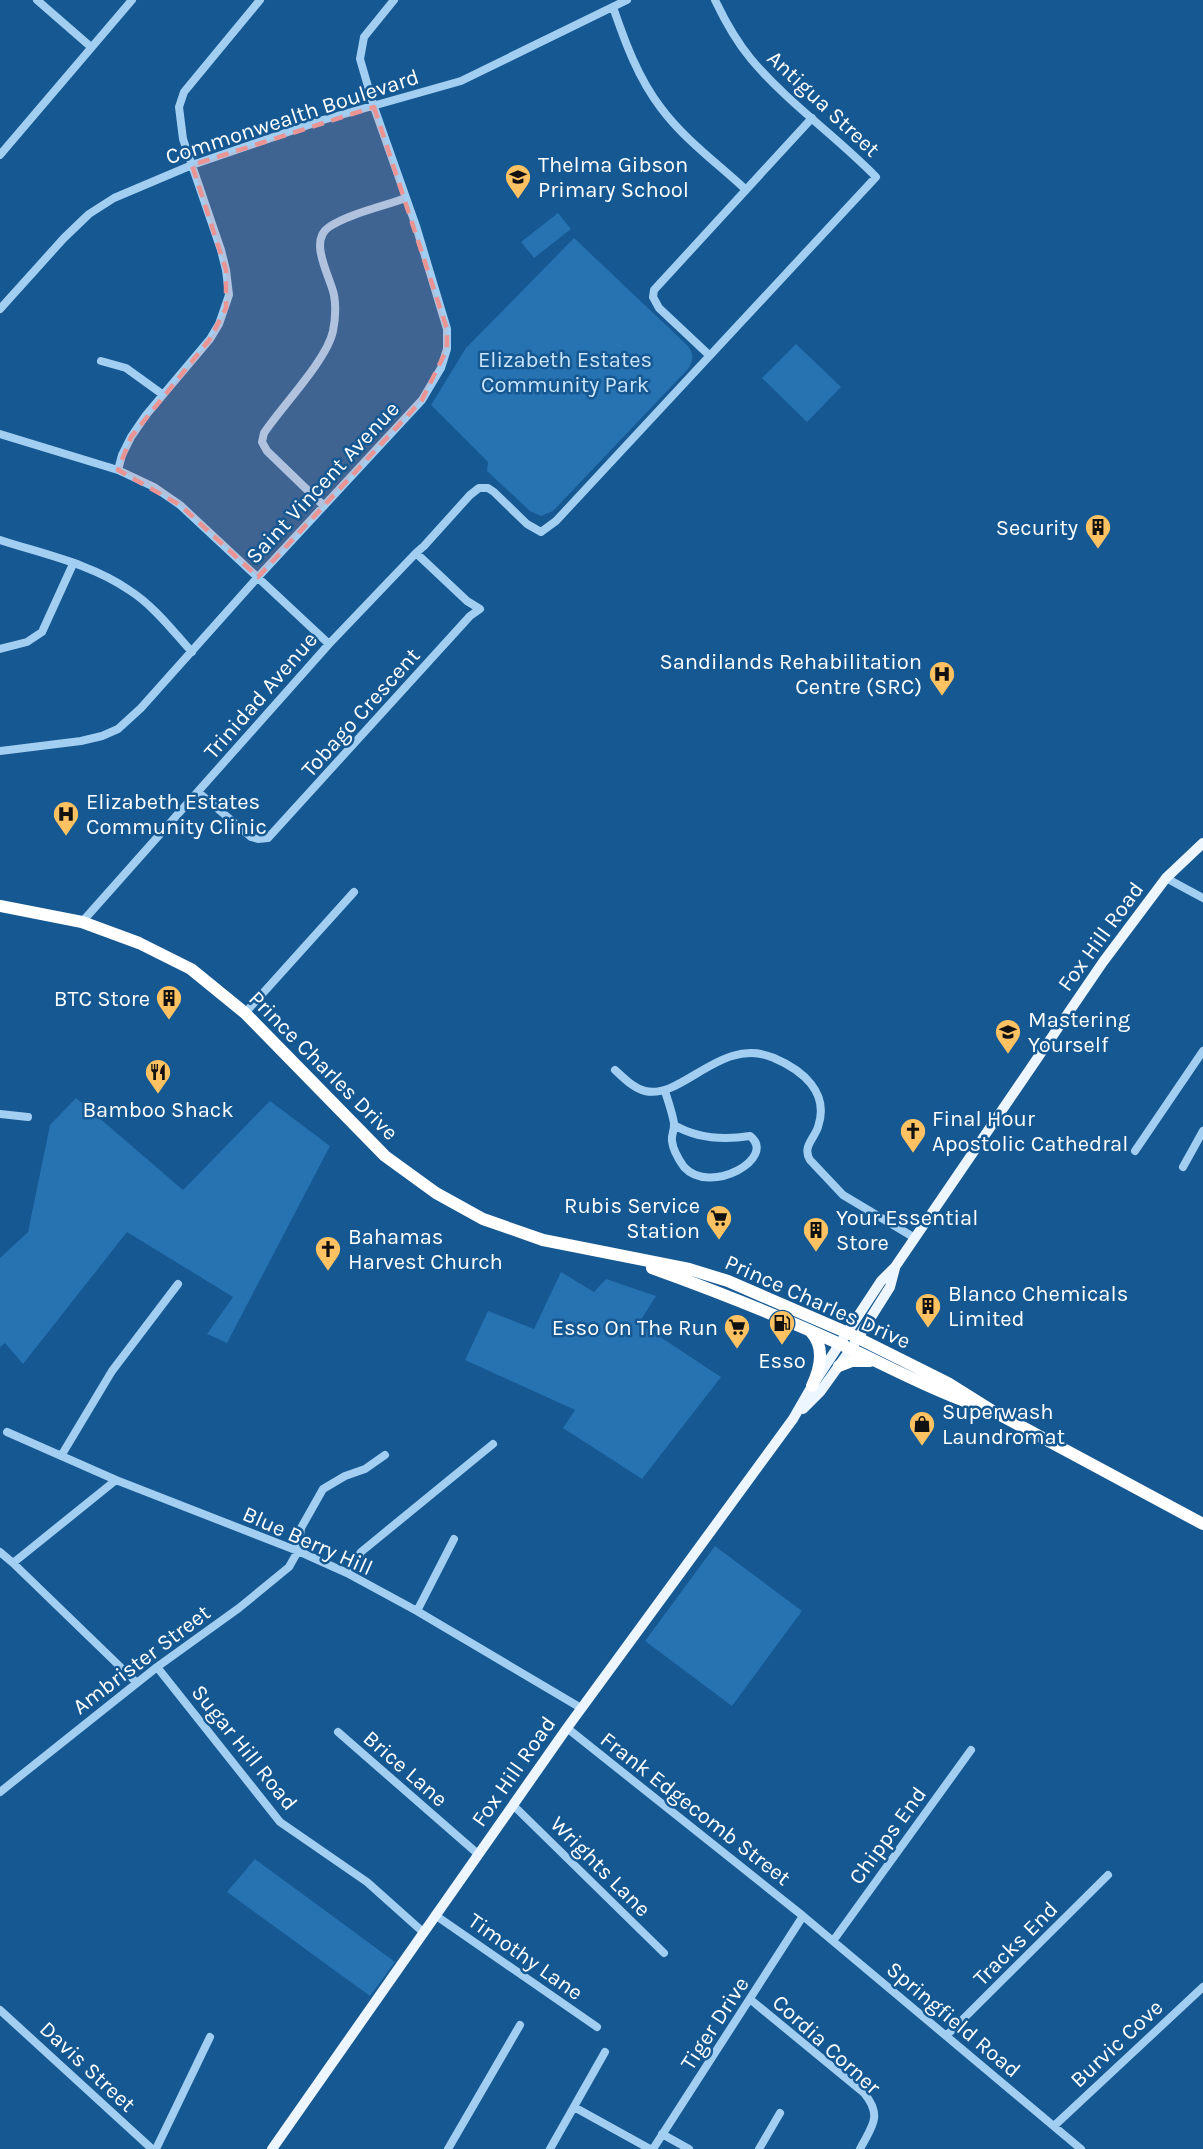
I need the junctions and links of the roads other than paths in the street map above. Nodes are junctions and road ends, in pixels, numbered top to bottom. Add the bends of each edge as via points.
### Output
1 (37, 0) edge
2 (132, 0) edge
3 (260, 0) edge
4 (394, 0) edge
5 (627, 0) edge
6 (714, 0) edge
7 (613, 7) junction
8 (91, 47) junction
9 (374, 107) junction
10 (812, 118) junction
11 (0, 155) edge
12 (192, 165) junction
13 (746, 189) junction
14 (406, 198) junction
15 (0, 309) edge
16 (709, 355) junction
17 (101, 361) dead end
18 (162, 394) junction
19 (0, 435) edge
20 (118, 470) junction
21 (324, 506) junction
22 (0, 540) edge
23 (416, 553) junction
24 (73, 564) junction
25 (258, 577) junction
26 (329, 644) junction
27 (0, 649) edge
28 (192, 651) junction
29 (0, 751) edge
30 (198, 792) junction
31 (1203, 843) edge
32 (1166, 878) junction
33 (354, 892) dead end
34 (1203, 898) edge
35 (0, 906) edge
36 (82, 922) junction
37 (245, 1013) junction
38 (1203, 1051) edge
39 (615, 1070) dead end
40 (665, 1091) junction
41 (0, 1114) edge
42 (28, 1118) dead end
43 (674, 1125) junction
44 (1203, 1131) edge
45 (1135, 1151) dead end
46 (1183, 1167) dead end
47 (915, 1238) junction
48 (618, 1255) junction
49 (178, 1284) dead end
50 (807, 1329) junction
51 (849, 1341) junction
52 (880, 1363) junction
53 (839, 1366) junction
54 (812, 1386) junction
55 (991, 1410) junction
56 (793, 1419) junction
57 (7, 1432) dead end
58 (493, 1444) dead end
59 (386, 1455) dead end
60 (61, 1456) junction
61 (116, 1480) junction
62 (1203, 1524) edge
63 (454, 1539) dead end
64 (298, 1551) junction
65 (0, 1552) edge
66 (13, 1563) junction
67 (347, 1573) junction
68 (417, 1611) junction
69 (157, 1667) junction
70 (137, 1683) junction
71 (581, 1708) junction
72 (567, 1728) junction
73 (338, 1732) dead end
74 (971, 1750) dead end
75 (1, 1788) edge
76 (513, 1804) junction
77 (478, 1854) junction
78 (1108, 1875) dead end
79 (435, 1915) junction
80 (803, 1916) junction
81 (423, 1932) junction
82 (833, 1941) junction
83 (664, 1953) dead end
84 (1203, 1988) edge
85 (751, 2000) junction
86 (0, 2010) edge
87 (8, 2017) junction
88 (0, 2025) edge
89 (520, 2025) dead end
90 (597, 2027) dead end
91 (946, 2036) junction
92 (210, 2037) dead end
93 (604, 2052) dead end
94 (574, 2107) junction
95 (780, 2113) dead end
96 (1054, 2126) junction
97 (662, 2134) junction
98 (154, 2149) edge
99 (272, 2149) edge
100 (448, 2149) edge
101 (550, 2149) edge
102 (652, 2149) edge
103 (689, 2149) edge
104 (759, 2149) edge
105 (860, 2149) edge
106 (1081, 2149) edge

1 - 8 street
2 - 8 street
3 - 12 street via 184,92 179,107 183,139
4 - 9 street, Saint Vincent Avenue via 363,37 360,59
5 - 7 street, Commonwealth Boulevard
6 - 10 street, Antigua Street via 751,59
7 - 9 street, Commonwealth Boulevard via 461,81
7 - 13 street via 626,46 660,108
8 - 11 street
9 - 12 street, Commonwealth Boulevard via 322,120
9 - 14 street, Saint Vincent Avenue
10 - 13 street
10 - 16 street, Antigua Street via 876,177
12 - 15 street, Commonwealth Boulevard via 114,198 89,214
12 - 18 street via 221,250 229,295 210,339
13 - 16 street via 654,290 658,308
14 - 21 street, Saint Vincent Avenue via 447,329 447,349 422,400
14 - 21 street via 341,221 322,233 320,246 334,295 333,333 316,364 264,433 262,442 267,451
16 - 23 street, Trinidad Avenue via 556,521 541,532 494,492 479,488
17 - 18 street via 126,368
18 - 20 street via 131,437
19 - 20 street
20 - 25 street via 180,505
21 - 25 street, Saint Vincent Avenue
22 - 24 street
23 - 26 street, Trinidad Avenue
23 - 30 street, Tobago Crescent via 480,609 268,838 251,837
24 - 27 street via 42,632 27,642
24 - 28 street via 131,591
25 - 26 street
25 - 28 street, Saint Vincent Avenue
26 - 30 street, Trinidad Avenue
28 - 29 street, Saint Vincent Avenue via 118,729 81,741
30 - 36 street, Trinidad Avenue
31 - 32 main road, Fox Hill Road
32 - 34 street
32 - 47 main road, Fox Hill Road via 1103,962
33 - 37 street
35 - 36 highway, Prince Charles Drive
36 - 37 highway, Prince Charles Drive via 139,943 191,969
37 - 48 highway, Prince Charles Drive via 385,1156 436,1193 504,1227 543,1240
38 - 45 street
39 - 40 street via 633,1086
40 - 43 street
40 - 47 street via 731,1056 768,1055 785,1062 811,1082 820,1100 818,1127 807,1147 810,1160 843,1196
41 - 42 street
43 - 43 street via 696,1136 750,1136 757,1146 755,1154 739,1171 711,1179 699,1177 685,1167 675,1152
44 - 46 street
47 - 51 main road, Fox Hill Road via 895,1267 890,1287
48 - 50 highway, Prince Charles Drive
48 - 51 highway, Prince Charles Drive via 728,1281
49 - 60 street via 112,1371
50 - 51 highway, Prince Charles Drive
50 - 54 highway via 817,1339 820,1353
51 - 52 highway, Prince Charles Drive
51 - 53 main road, Fox Hill Road
51 - 54 main road, Fox Hill Road
51 - 55 highway, Prince Charles Drive via 948,1383
52 - 53 highway via 852,1361
52 - 55 highway, Prince Charles Drive via 945,1394
53 - 56 main road, Fox Hill Road
54 - 56 main road, Fox Hill Road
55 - 62 highway, Prince Charles Drive
56 - 71 main road, Fox Hill Road
57 - 60 street, Blue Berry Hill
58 - 67 street via 361,1552
59 - 64 street via 323,1489 301,1528
60 - 61 street, Blue Berry Hill
61 - 64 street, Blue Berry Hill
61 - 66 street
63 - 68 street
64 - 67 street, Blue Berry Hill
64 - 69 street, Ambrister Street via 289,1567
65 - 66 street
66 - 70 street
67 - 68 street, Blue Berry Hill
68 - 71 street, Blue Berry Hill
69 - 70 street, Ambrister Street
69 - 81 street, Sugar Hill Road via 280,1822 367,1882
70 - 75 street, Ambrister Street
71 - 72 main road, Fox Hill Road
72 - 76 main road, Fox Hill Road
72 - 80 street, Frank Edgecomb Street
73 - 77 street, Brice Lane
74 - 82 street, Chipps End
76 - 77 main road, Fox Hill Road
76 - 83 street, Wrights Lane
77 - 79 main road, Fox Hill Road
78 - 91 street, Tracks End
79 - 81 main road, Fox Hill Road
79 - 90 street, Timothy Lane
80 - 82 street, Springfield Road
80 - 85 street, Tiger Drive
81 - 99 main road, Fox Hill Road
82 - 91 street, Springfield Road
84 - 96 street, Burvic Cove
85 - 97 street, Tiger Drive
85 - 105 street, Cordia Corner via 872,2103 874,2122
86 - 87 street, Davis Street
87 - 88 street
87 - 98 street, Davis Street
89 - 100 street
91 - 96 street, Springfield Road
92 - 98 street
93 - 94 street
94 - 101 street
94 - 102 street
95 - 104 street
96 - 106 street, Springfield Road
97 - 102 street, Tiger Drive
97 - 103 street

